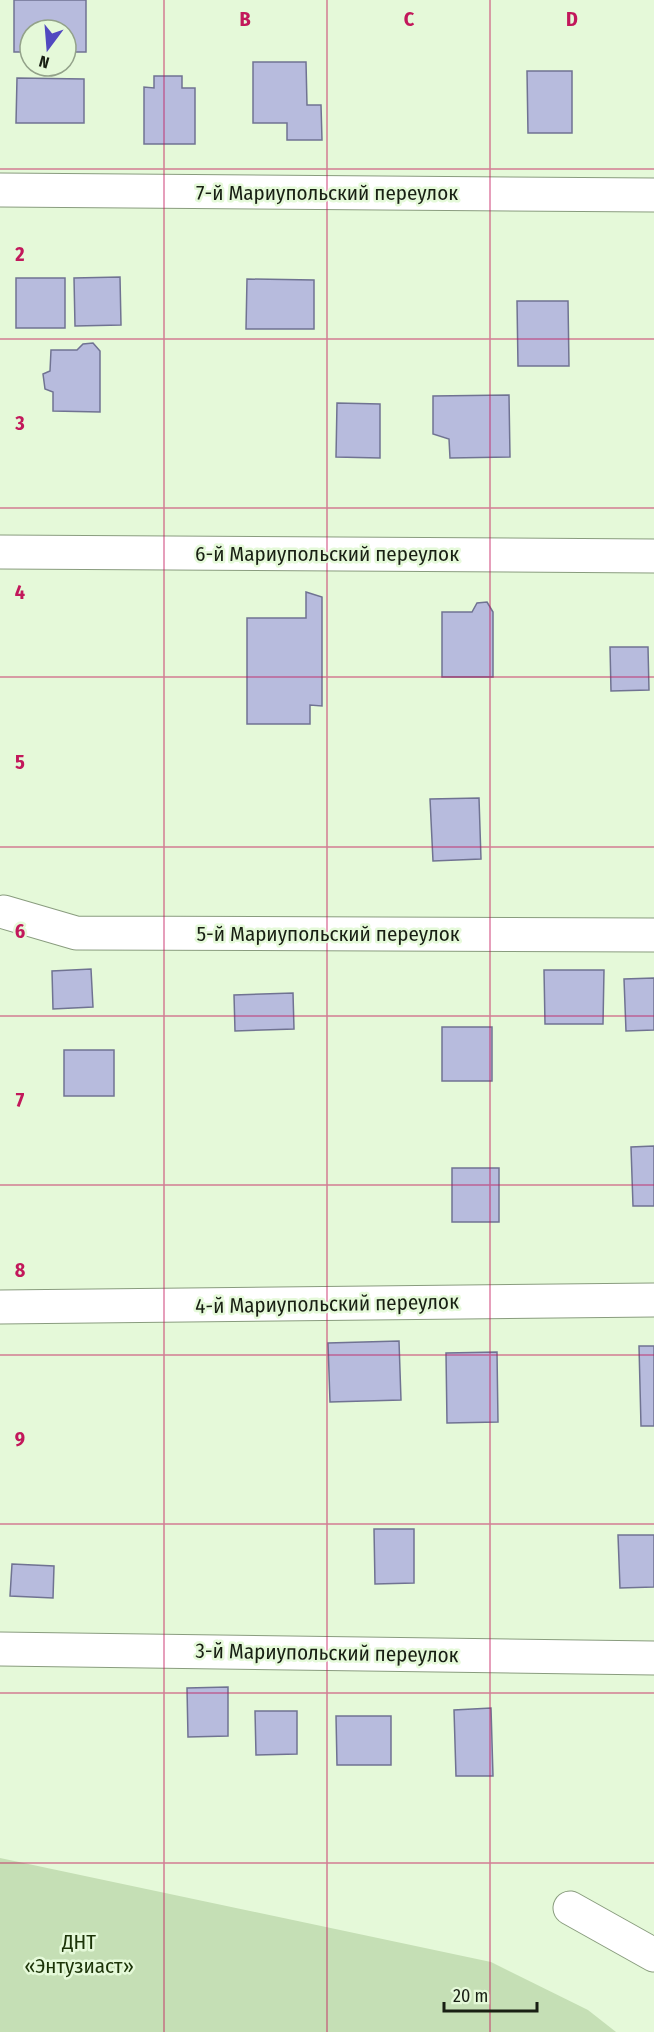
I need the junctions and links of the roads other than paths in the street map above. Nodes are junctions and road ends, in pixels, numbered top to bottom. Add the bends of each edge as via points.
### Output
1 (0, 190) edge
2 (654, 195) edge
3 (0, 552) edge
4 (654, 556) edge
5 (1, 910) edge
6 (654, 935) edge
7 (654, 1300) edge
8 (0, 1307) edge
9 (0, 1649) edge
10 (654, 1658) edge
11 (570, 1908) dead end
12 (654, 1955) edge

1 - 2 street, 7-й Мариупольский переулок
3 - 4 street, 6-й Мариупольский переулок
5 - 6 street, 5-й Мариупольский переулок via 76,933
7 - 8 street, 4-й Мариупольский переулок
9 - 10 street, 3-й Мариупольский переулок
11 - 12 street

